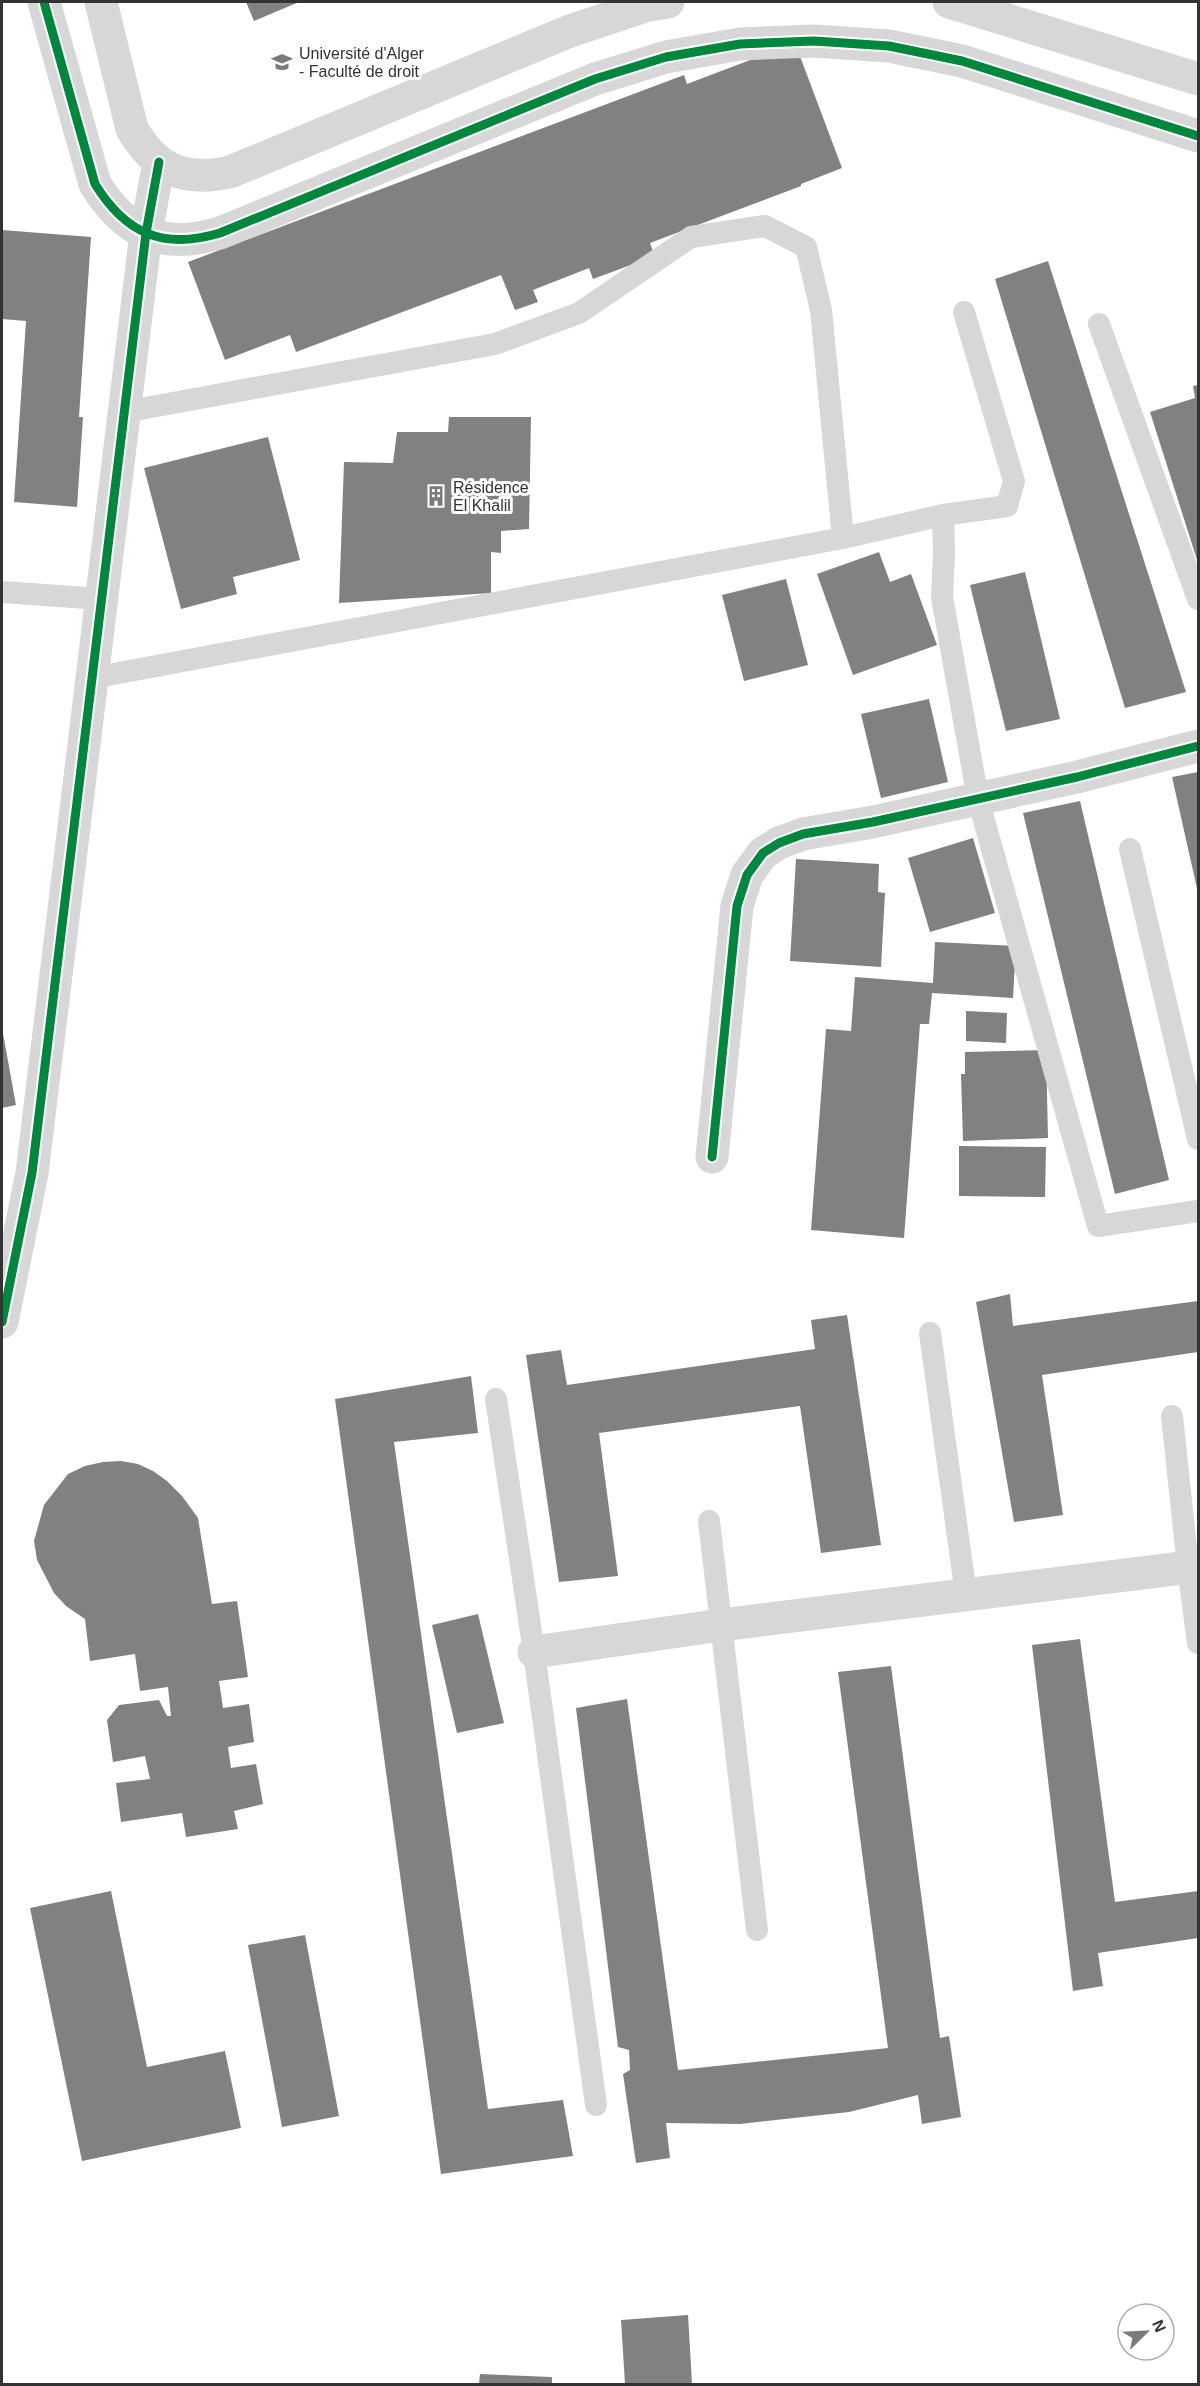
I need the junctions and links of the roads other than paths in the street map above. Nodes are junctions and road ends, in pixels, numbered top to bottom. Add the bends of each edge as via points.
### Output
1 (44, 2) edge
2 (101, 2) edge
3 (668, 2) edge
4 (955, 2) edge
5 (1198, 79) edge
6 (1198, 136) edge
7 (159, 162) junction
8 (146, 233) junction
9 (964, 312) dead end
10 (1099, 324) dead end
11 (124, 412) junction
12 (943, 515) junction
13 (843, 538) junction
14 (2, 592) edge
15 (101, 599) junction
16 (1198, 599) edge
17 (92, 678) junction
18 (1198, 746) edge
19 (978, 799) junction
20 (1130, 849) dead end
21 (1198, 1139) edge
22 (712, 1157) dead end
23 (1198, 1211) edge
24 (2, 1322) edge
25 (930, 1333) dead end
26 (496, 1399) dead end
27 (1172, 1416) dead end
28 (709, 1521) dead end
29 (1193, 1566) edge
30 (966, 1595) junction
31 (721, 1625) junction
32 (1198, 1643) edge
33 (534, 1652) junction
34 (757, 1930) dead end
35 (596, 2104) dead end

1 - 8 street via 95,184 124,221
2 - 7 street via 132,129 142,146
3 - 7 street via 570,31 230,172 191,176
4 - 5 street
6 - 8 street via 962,61 889,46 814,40 740,44 666,57 595,79 220,233 183,240
7 - 8 street
8 - 11 street
9 - 12 lane via 1014,481 1007,506
10 - 16 lane
11 - 13 lane via 495,344 579,313 691,237 765,226 806,247 821,310
11 - 15 street
12 - 13 lane
12 - 19 lane via 942,597
13 - 17 lane
14 - 15 lane
15 - 17 street
17 - 24 street via 32,1173
18 - 19 street
19 - 22 street via 803,834 763,853 747,876 737,906
19 - 23 lane via 1098,1226
20 - 21 lane
25 - 30 lane
26 - 33 lane
27 - 29 lane
28 - 31 lane
29 - 30 street
29 - 32 lane
30 - 31 street
31 - 33 street
31 - 34 lane
33 - 35 lane

